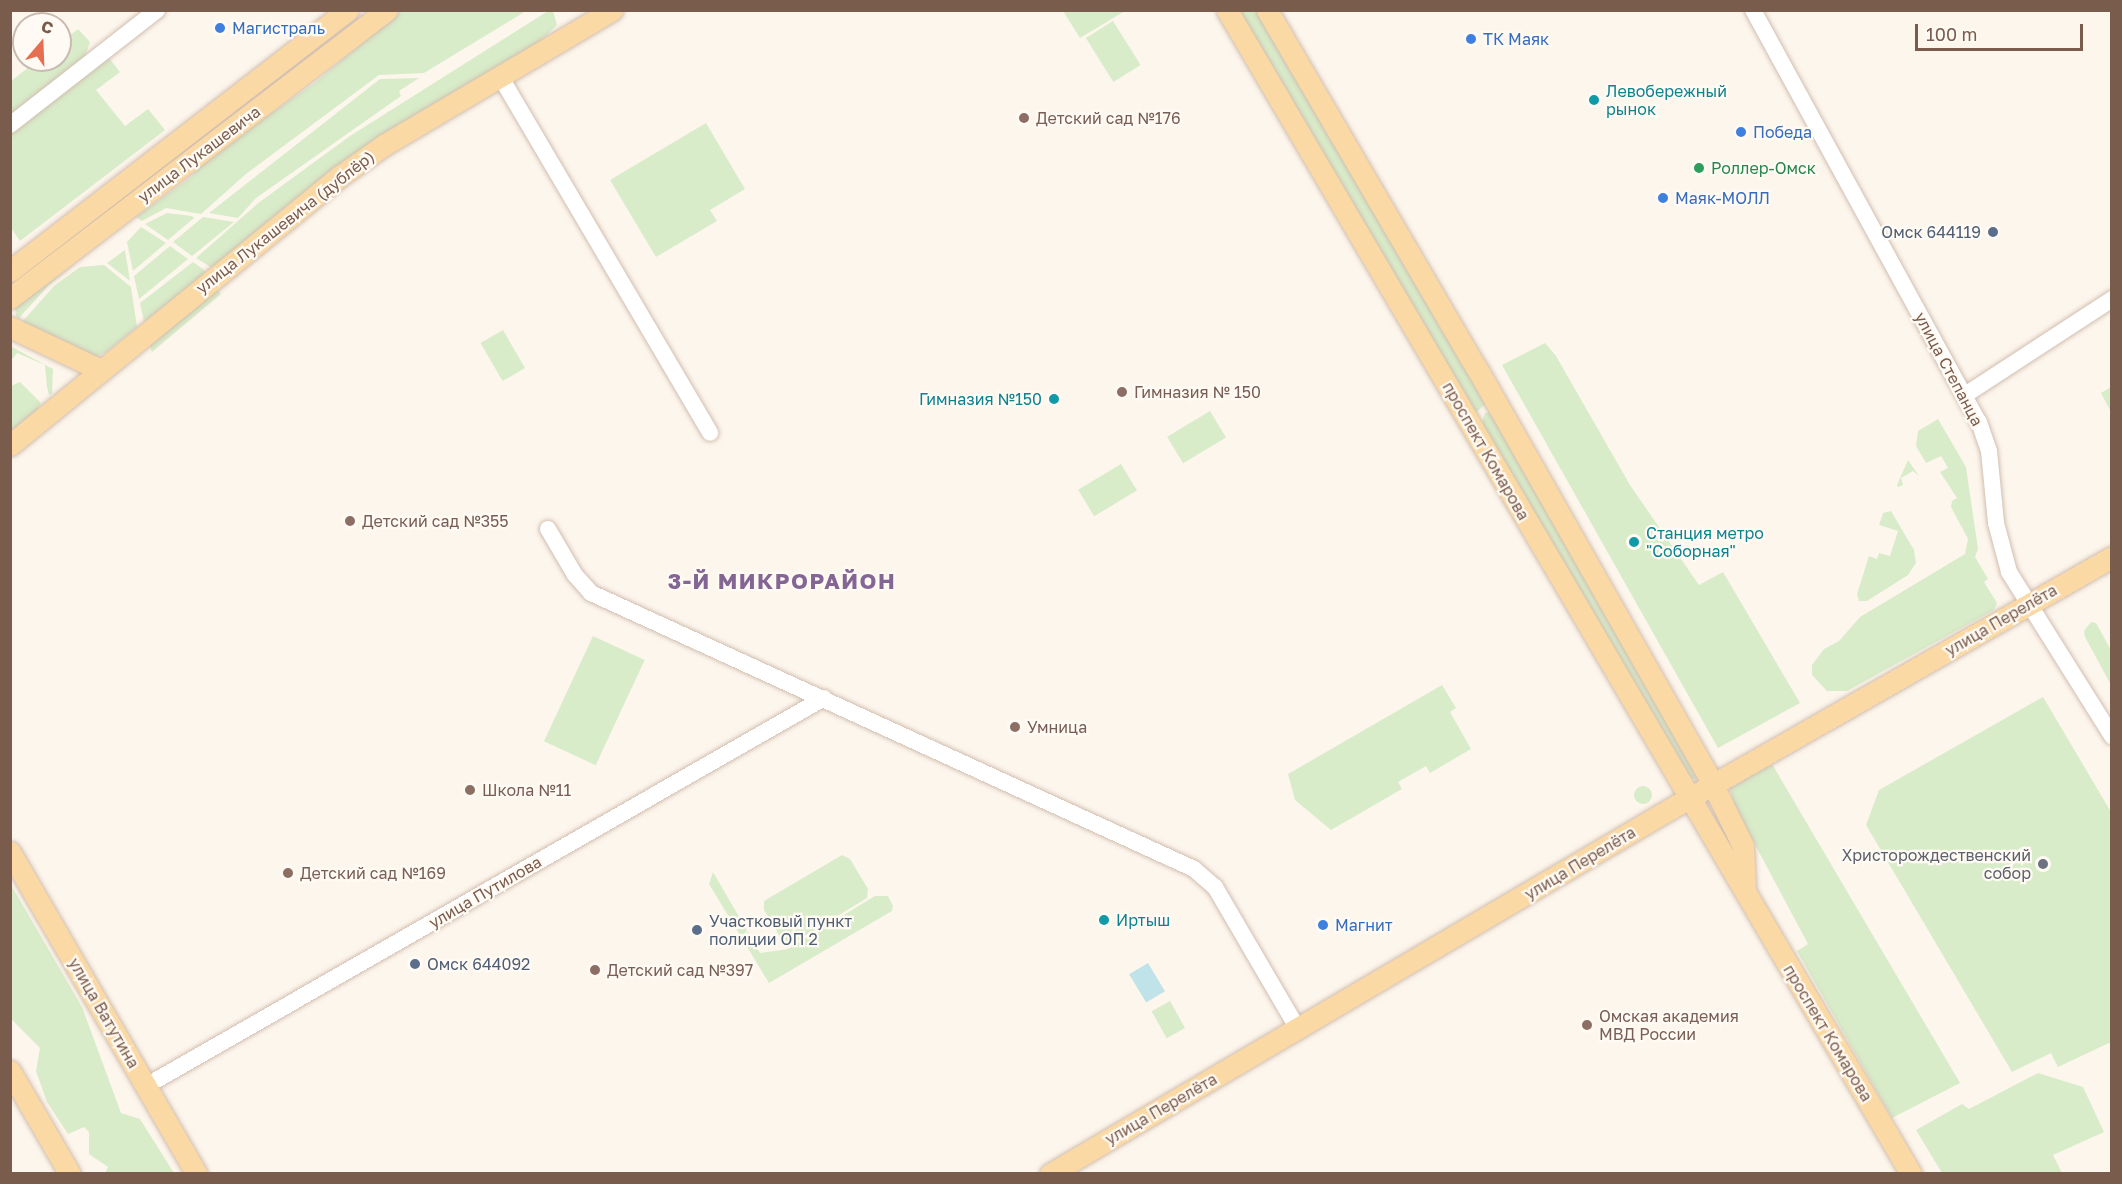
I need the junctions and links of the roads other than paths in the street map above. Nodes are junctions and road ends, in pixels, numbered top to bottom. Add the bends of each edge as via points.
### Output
1 (157, 10) edge
2 (348, 10) edge
3 (387, 10) edge
4 (612, 10) edge
5 (1227, 10) edge
6 (1267, 10) edge
7 (1753, 10) edge
8 (500, 76) junction
9 (10, 125) edge
10 (10, 271) edge
11 (1421, 274) junction
12 (1392, 290) junction
13 (10, 298) edge
14 (2112, 299) edge
15 (10, 327) edge
16 (101, 370) junction
17 (1965, 395) junction
18 (1500, 409) junction
19 (1471, 425) junction
20 (710, 433) dead end
21 (10, 445) edge
22 (548, 529) dead end
23 (2112, 557) edge
24 (2030, 604) junction
25 (824, 699) junction
26 (2112, 736) edge
27 (1713, 785) junction
28 (1690, 798) junction
29 (10, 852) edge
30 (1746, 892) junction
31 (1298, 1029) junction
32 (10, 1071) edge
33 (146, 1086) junction
34 (70, 1173) edge
35 (196, 1173) edge
36 (1050, 1173) edge
37 (1911, 1173) edge

1 - 9 street
2 - 10 main road, улица Лукашевича
3 - 13 main road, улица Лукашевича
4 - 8 main road, улица Лукашевича (дублёр)
5 - 12 main road, проспект Комарова
6 - 11 main road, проспект Комарова
7 - 17 street, улица Степанца
8 - 16 main road, улица Лукашевича (дублёр) via 340,176
8 - 20 street
11 - 12 main road via 1415,286
11 - 18 main road, проспект Комарова
12 - 19 main road, проспект Комарова
14 - 17 street
15 - 16 main road
16 - 21 main road, улица Лукашевича (дублёр)
17 - 24 street, улица Степанца via 1989,451 2002,552 2009,572
18 - 19 main road via 1486,409
18 - 27 main road, проспект Комарова
19 - 28 main road, проспект Комарова
22 - 25 street via 575,575 591,593
23 - 24 main road, улица Перелёта
24 - 26 street, улица Степанца
24 - 27 main road, улица Перелёта
25 - 31 street via 1205,877 1215,887
25 - 33 street, улица Путилова
27 - 28 main road, улица Перелёта
27 - 30 main road, проспект Комарова via 1743,846
28 - 30 main road, проспект Комарова
28 - 31 main road, улица Перелёта
29 - 33 main road, улица Ватутина
30 - 37 main road, проспект Комарова
31 - 36 main road, улица Перелёта
32 - 34 main road
33 - 35 main road, улица Ватутина

